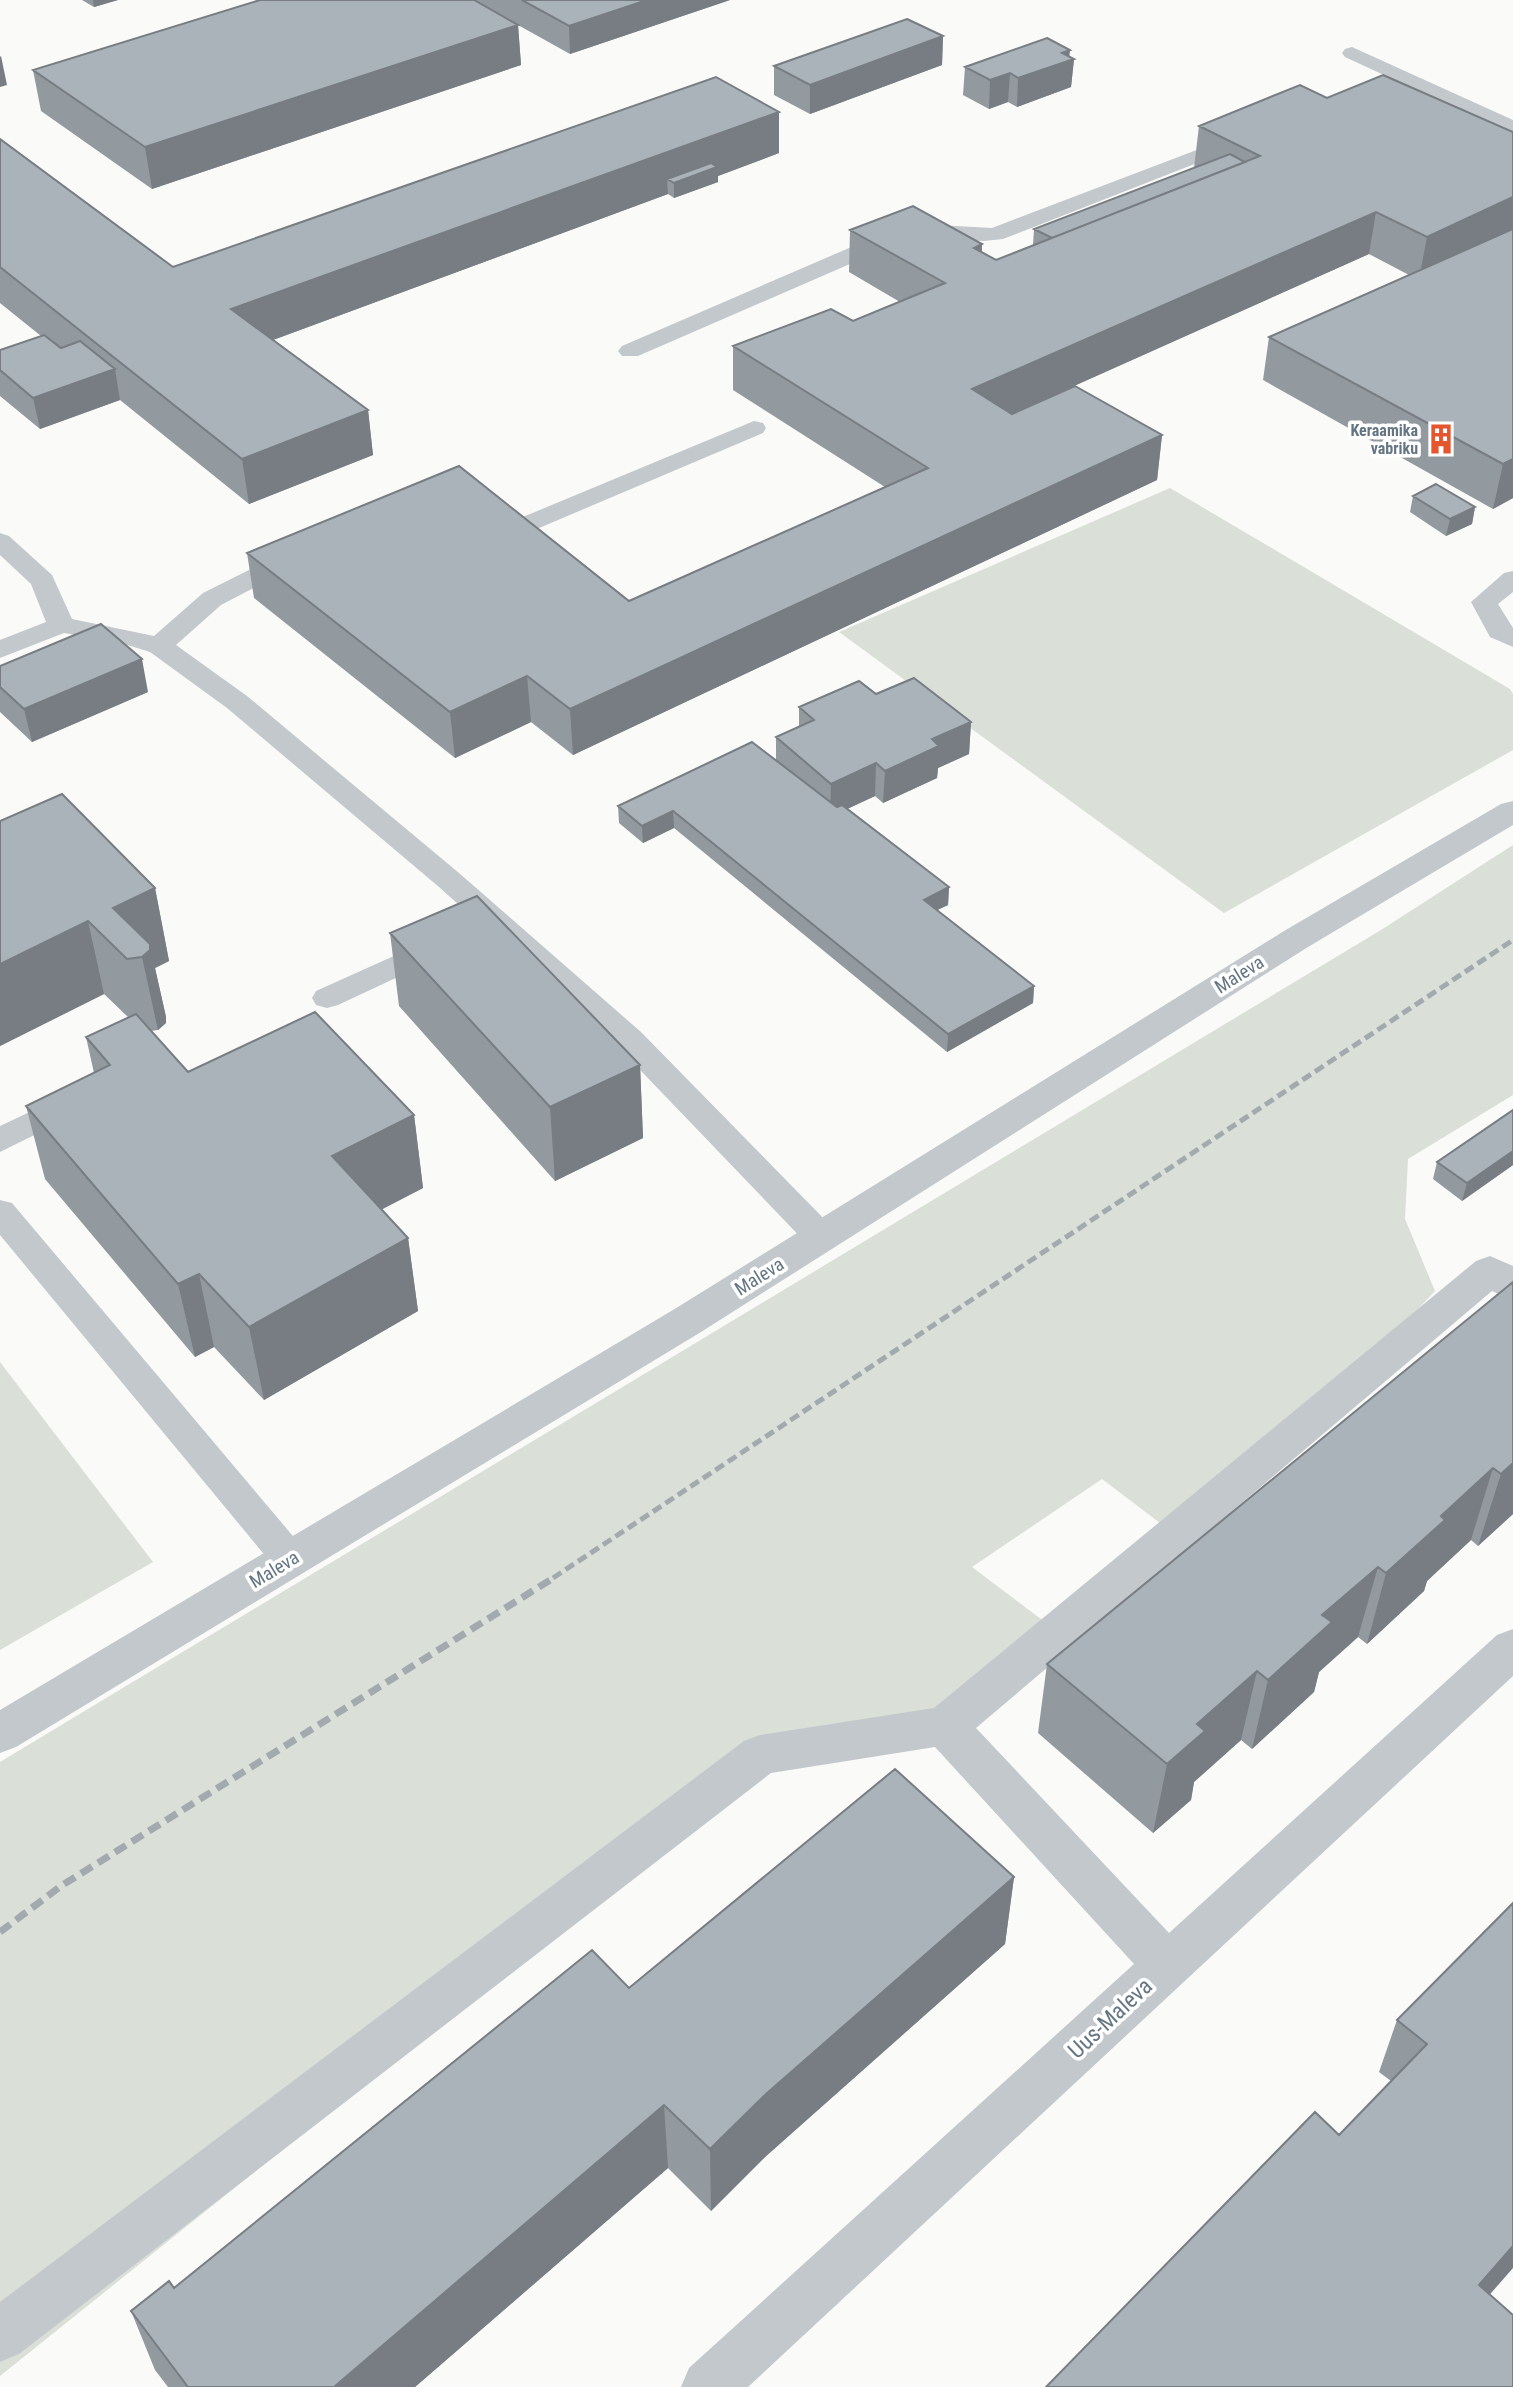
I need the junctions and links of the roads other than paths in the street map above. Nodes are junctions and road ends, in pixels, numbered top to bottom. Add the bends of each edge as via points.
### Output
1 (1352, 53) dead end
2 (1403, 77) junction
3 (1339, 101) edge
4 (1513, 128) edge
5 (1250, 136) edge
6 (630, 351) dead end
7 (754, 428) dead end
8 (471, 497) edge
9 (516, 530) junction
10 (0, 541) edge
11 (537, 546) edge
12 (313, 548) edge
13 (1513, 579) edge
14 (61, 625) junction
15 (1513, 639) edge
16 (159, 646) junction
17 (0, 649) edge
18 (1513, 811) edge
19 (473, 928) junction
20 (327, 998) dead end
21 (96, 1090) edge
22 (0, 1140) edge
23 (0, 1212) edge
24 (821, 1237) junction
25 (1513, 1285) edge
26 (290, 1559) junction
27 (1513, 1648) edge
28 (945, 1726) junction
29 (0, 1733) edge
30 (1167, 1965) junction
31 (0, 2335) edge
32 (708, 2387) edge

1 - 2 lane
2 - 3 lane
2 - 4 lane
5 - 6 lane via 995,234 908,231
7 - 9 lane
8 - 9 lane
9 - 11 lane
10 - 14 lane via 43,580
12 - 16 lane via 212,599
13 - 15 lane via 1484,602 1499,631
14 - 16 lane
14 - 17 lane
16 - 19 lane via 237,702
18 - 24 street, Maleva via 1296,939
19 - 20 lane
19 - 24 lane via 630,1040
21 - 22 lane
23 - 26 lane
24 - 26 street, Maleva
25 - 28 street via 1490,1271
26 - 29 street, Maleva
27 - 30 street, Uus-Maleva
28 - 30 street
28 - 31 street via 760,1755
30 - 32 street, Uus-Maleva

